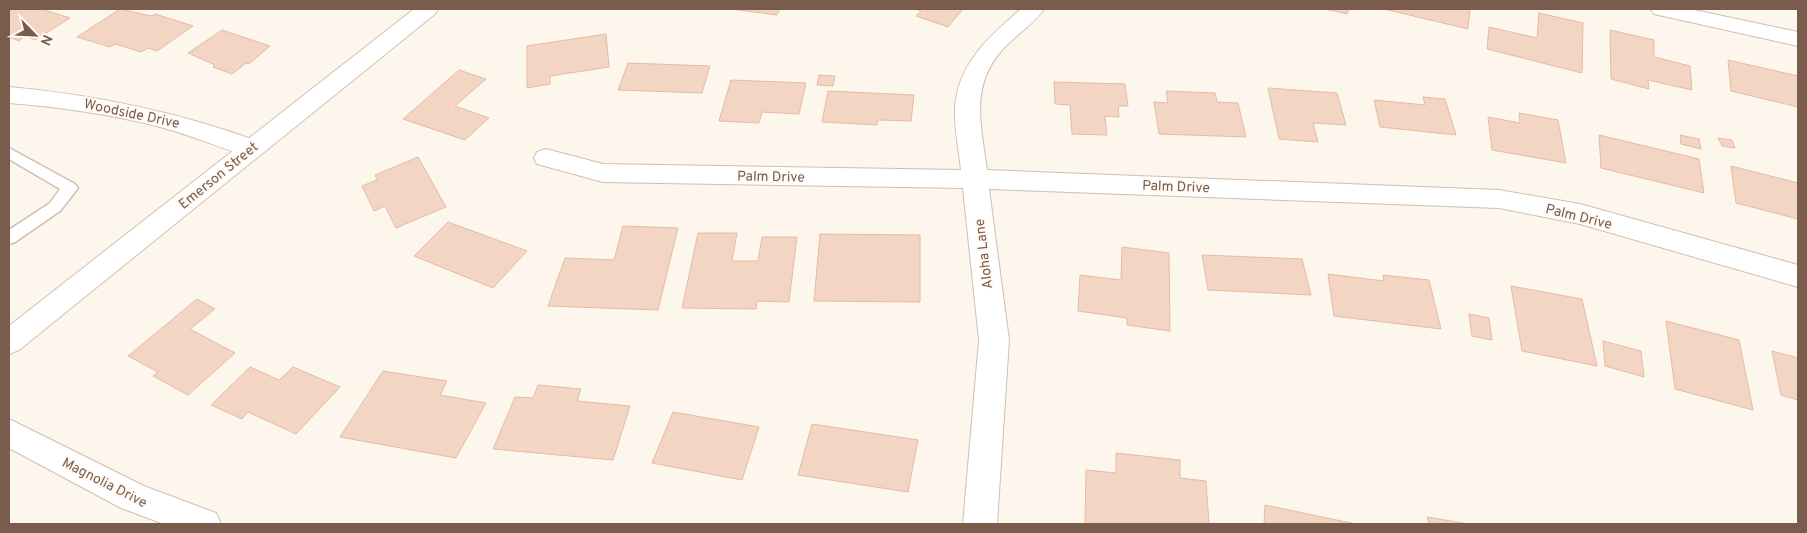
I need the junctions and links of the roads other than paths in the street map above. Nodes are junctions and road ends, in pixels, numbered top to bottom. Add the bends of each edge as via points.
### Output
1 (427, 9) edge
2 (1033, 9) edge
3 (1662, 9) edge
4 (1798, 39) edge
5 (9, 95) edge
6 (252, 148) junction
7 (9, 153) edge
8 (546, 158) dead end
9 (974, 179) junction
10 (9, 238) edge
11 (1798, 276) edge
12 (9, 342) edge
13 (9, 432) edge
14 (156, 517) edge
15 (204, 524) edge
16 (980, 524) edge

1 - 6 street, Emerson Street
2 - 9 street, Aloha Lane via 988,50 976,68 969,88 967,108
3 - 4 street
5 - 6 street, Woodside Drive via 93,103 134,111 211,132
6 - 12 street, Emerson Street
7 - 10 lane via 70,188 56,206
8 - 9 street, Palm Drive via 602,173
9 - 11 street, Palm Drive via 1499,199 1580,214
9 - 16 street, Aloha Lane via 994,340
13 - 14 street, Magnolia Drive via 133,497
14 - 15 street, Magnolia Drive

